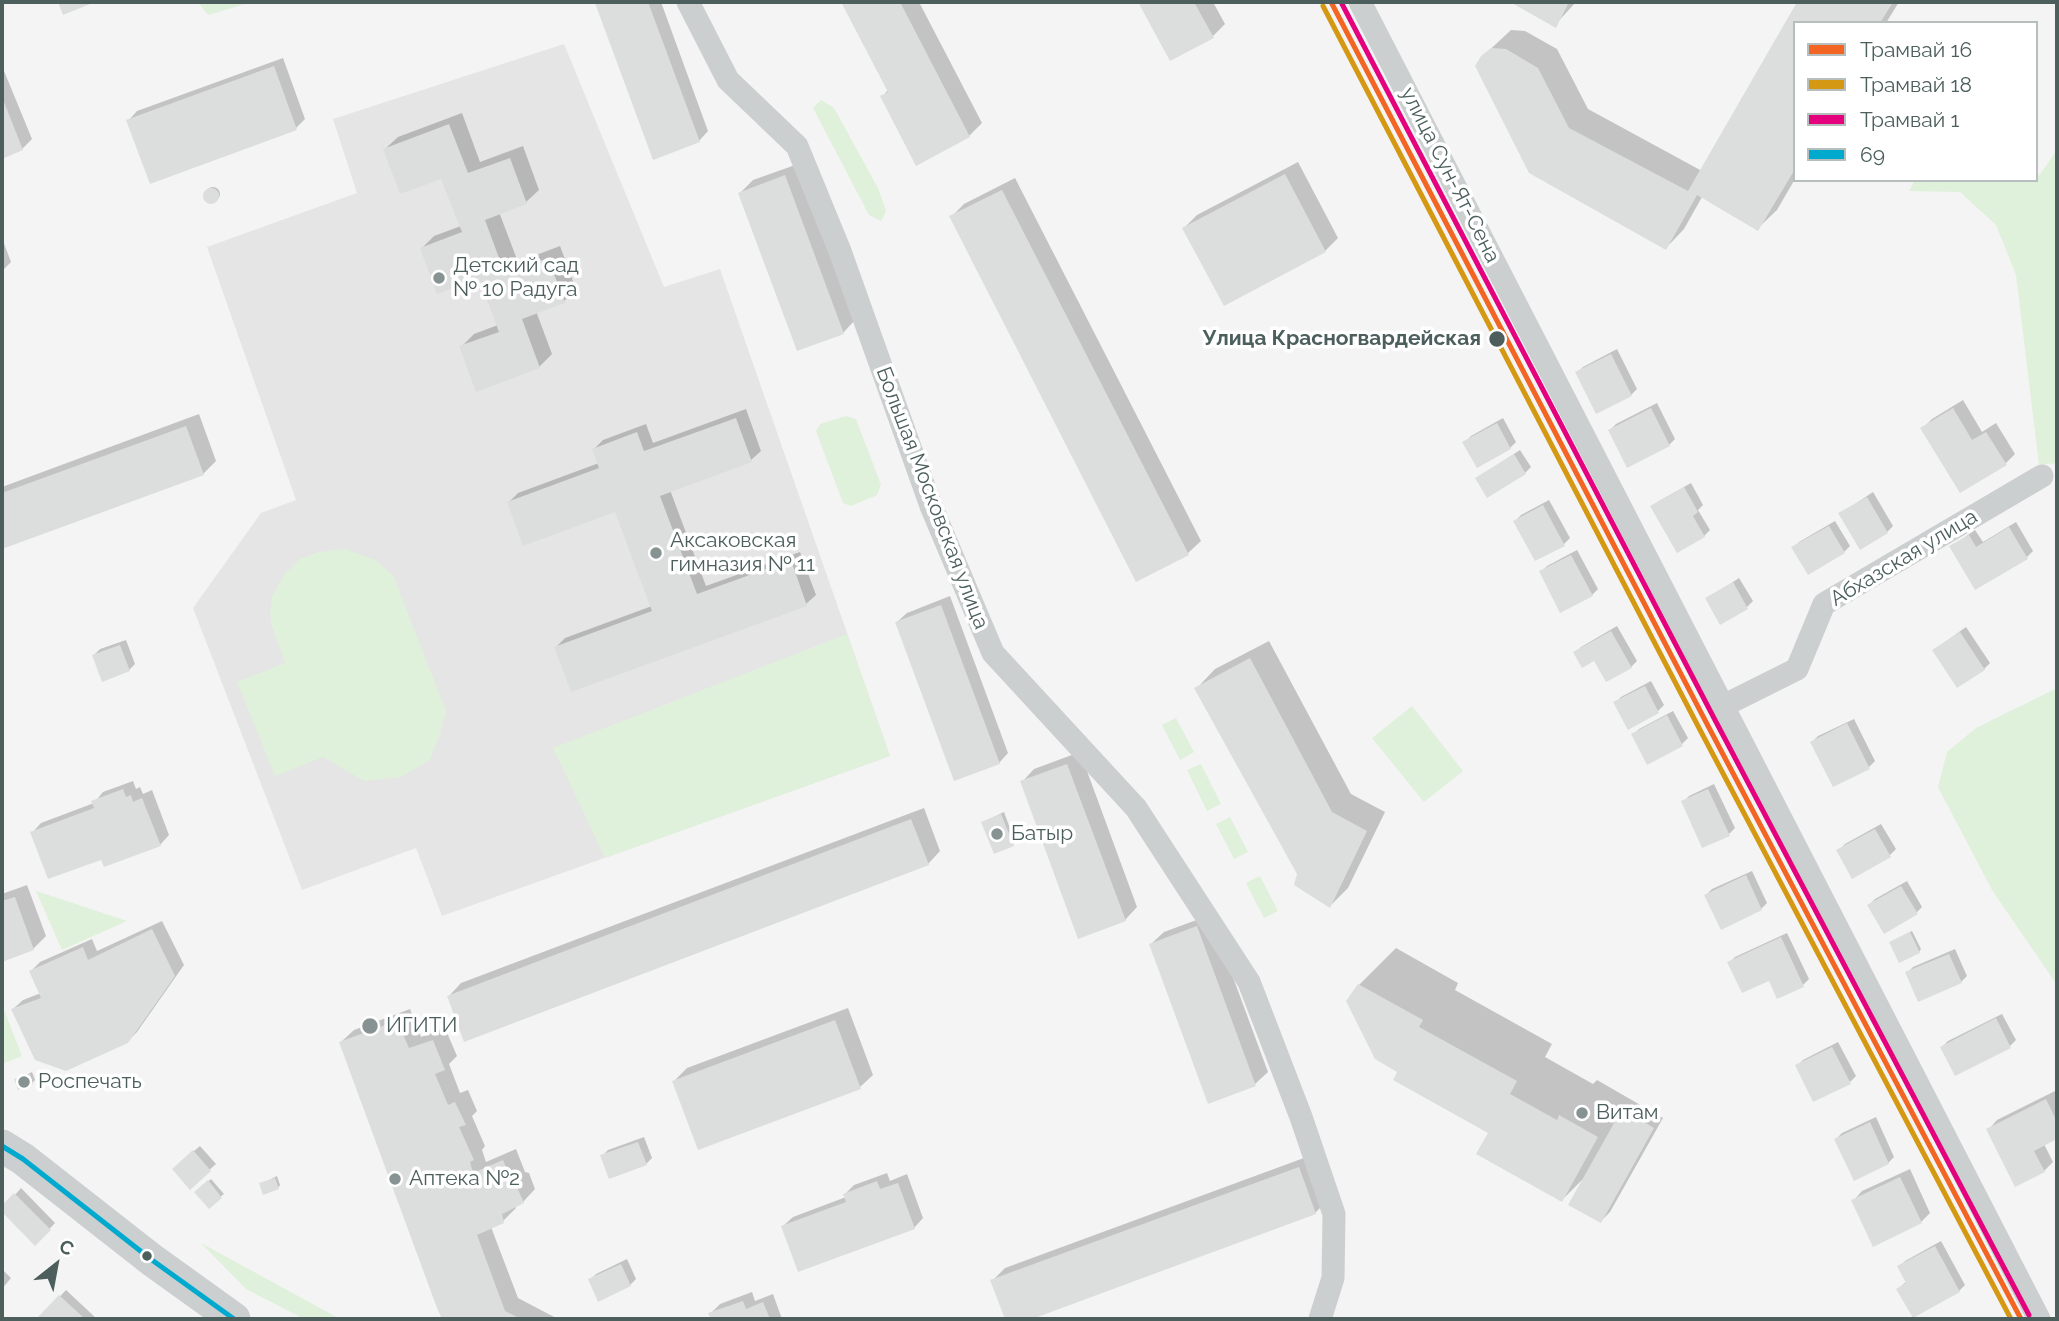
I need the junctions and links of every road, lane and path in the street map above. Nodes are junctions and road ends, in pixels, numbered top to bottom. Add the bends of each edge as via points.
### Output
1 (688, 2) edge
2 (1360, 2) edge
3 (2042, 477) dead end
4 (1723, 706) junction
5 (2, 1146) edge
6 (234, 1319) edge
7 (1321, 1319) edge
8 (2039, 1319) edge

1 - 7 street, Большая Московская улица via 728,80 797,146 840,251 931,506 993,653 1136,808 1249,982 1334,1214 1334,1278
2 - 4 street, улица Сун-Ят-Сена
3 - 4 street, Абхазская улица via 1824,604 1797,669
4 - 8 street, улица Сун-Ят-Сена
5 - 6 main road

